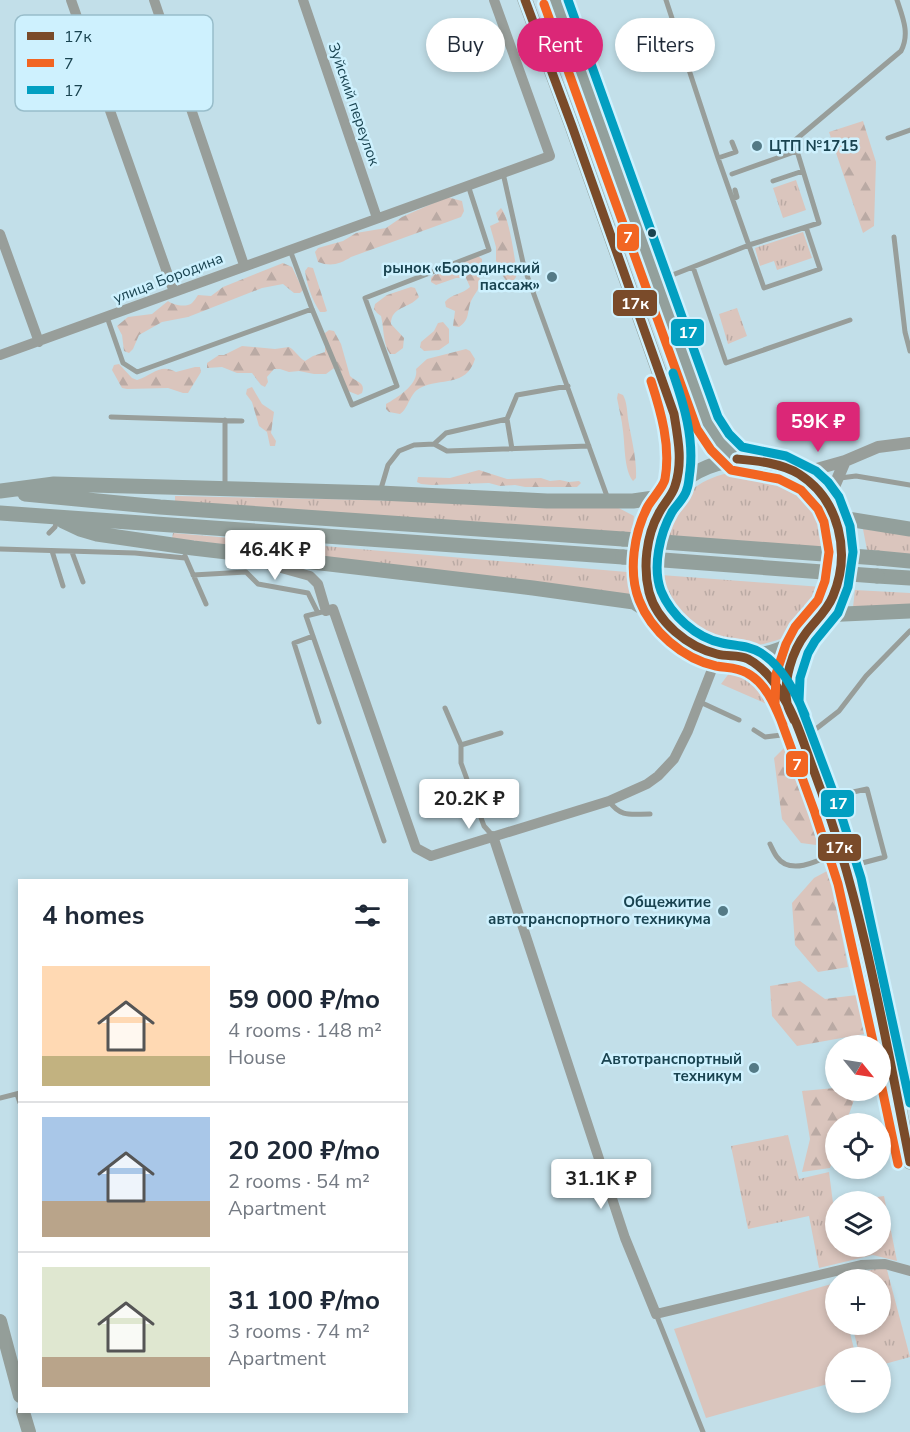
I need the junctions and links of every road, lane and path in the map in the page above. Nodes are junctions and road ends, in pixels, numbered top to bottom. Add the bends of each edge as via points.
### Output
1 (71, 0) edge
2 (154, 0) edge
3 (303, 0) edge
4 (494, 0) edge
5 (525, 0) edge
6 (555, 0) edge
7 (666, 0) edge
8 (897, 0) edge
9 (76, 15) edge
10 (159, 15) edge
11 (110, 111) edge
12 (192, 111) edge
13 (816, 111) dead end
14 (820, 118) junction
15 (910, 130) edge
16 (888, 138) dead end
17 (732, 142) dead end
18 (797, 151) junction
19 (718, 158) junction
20 (803, 171) junction
21 (503, 172) junction
22 (732, 174) dead end
23 (773, 181) dead end
24 (468, 185) junction
25 (735, 190) dead end
26 (733, 199) junction
27 (377, 218) junction
28 (806, 227) junction
29 (0, 234) edge
30 (894, 237) dead end
31 (749, 245) junction
32 (290, 250) junction
33 (244, 265) junction
34 (693, 267) junction
35 (655, 282) junction
36 (174, 292) junction
37 (312, 309) junction
38 (107, 317) junction
39 (850, 320) dead end
40 (39, 342) junction
41 (910, 351) edge
42 (0, 355) edge
43 (568, 386) junction
44 (111, 417) dead end
45 (507, 419) junction
46 (225, 420) junction
47 (242, 421) dead end
48 (910, 442) edge
49 (434, 444) junction
50 (589, 447) junction
51 (512, 449) junction
52 (737, 459) junction
53 (845, 461) junction
54 (799, 474) junction
55 (838, 478) junction
56 (910, 485) edge
57 (225, 489) junction
58 (0, 491) edge
59 (672, 492) junction
60 (380, 493) junction
61 (609, 501) junction
62 (828, 501) junction
63 (0, 513) edge
64 (835, 517) junction
65 (58, 518) junction
66 (910, 529) edge
67 (50, 533) dead end
68 (140, 547) junction
69 (0, 549) edge
70 (52, 551) junction
71 (72, 552) junction
72 (182, 552) junction
73 (224, 552) junction
74 (910, 561) edge
75 (193, 575) junction
76 (910, 578) edge
77 (83, 582) dead end
78 (63, 586) dead end
79 (206, 604) dead end
80 (910, 611) edge
81 (322, 612) junction
82 (822, 615) junction
83 (665, 621) junction
84 (910, 631) edge
85 (804, 635) junction
86 (313, 636) junction
87 (717, 654) junction
88 (743, 657) junction
89 (700, 702) junction
90 (788, 703) junction
91 (445, 708) dead end
92 (739, 720) dead end
93 (320, 722) dead end
94 (754, 730) dead end
95 (501, 733) dead end
96 (800, 736) junction
97 (461, 745) junction
98 (823, 798) junction
99 (609, 801) junction
100 (650, 814) dead end
101 (493, 836) junction
102 (384, 841) dead end
103 (770, 844) dead end
104 (840, 850) junction
105 (846, 867) junction
106 (18, 1093) edge
107 (0, 1098) edge
108 (910, 1162) edge
109 (910, 1271) edge
110 (656, 1314) junction
111 (1, 1330) edge
112 (18, 1389) edge
113 (23, 1413) edge
114 (29, 1432) edge
115 (703, 1432) edge

1 - 9 street
2 - 10 street
3 - 27 street, Зуйский переулок
4 - 21 street, улица Бородина via 550,156
5 - 59 main road via 675,414 679,465
6 - 35 main road
7 - 19 lane
8 - 14 lane via 907,43
11 - 36 street
12 - 33 street
13 - 14 lane
14 - 18 lane via 794,141
15 - 16 lane
17 - 19 lane via 736,152
18 - 20 lane
18 - 22 lane
19 - 26 lane
20 - 23 lane
20 - 28 lane via 819,222
21 - 24 street, улица Бородина
21 - 43 lane via 524,267
24 - 27 street, улица Бородина
24 - 37 lane via 489,250 364,298 397,386 352,405
25 - 26 lane via 737,197
26 - 31 lane
27 - 32 street, улица Бородина
28 - 31 lane
28 - 31 lane via 819,269 764,288
29 - 40 street
30 - 41 lane
31 - 34 lane
32 - 33 street, улица Бородина
32 - 37 lane
33 - 36 street, улица Бородина
34 - 35 lane
34 - 39 lane via 726,363
35 - 52 main road via 707,423
36 - 38 street, улица Бородина
37 - 38 lane via 137,372 123,363
38 - 40 street, улица Бородина
40 - 42 street, улица Бородина
43 - 45 lane via 517,395
43 - 50 lane
44 - 46 lane
45 - 49 lane via 446,433
45 - 51 lane
46 - 47 lane
46 - 57 lane
48 - 53 street via 878,447
49 - 51 lane via 447,451
49 - 60 lane via 399,451 388,465
50 - 51 lane
50 - 61 lane
52 - 54 main road via 765,461
52 - 59 main road via 693,474
53 - 54 street
53 - 55 street
54 - 62 main road
55 - 56 lane via 856,476
55 - 62 street
57 - 58 main road via 54,484
57 - 60 main road
58 - 74 main road, bridge via 160,507
59 - 61 main road via 633,501
59 - 83 main road via 653,522 647,550 649,592
60 - 61 main road
62 - 64 main road
63 - 65 main road
64 - 66 main road
64 - 82 main road via 842,564
65 - 67 lane
65 - 68 main road via 80,529
65 - 76 main road, bridge
68 - 71 lane
68 - 72 main road
69 - 70 lane
70 - 71 lane
70 - 78 lane
71 - 77 lane
72 - 73 main road
72 - 75 lane
73 - 81 street via 310,576 318,584
73 - 83 main road via 634,602
75 - 79 lane
75 - 81 lane via 246,572 258,584 308,593
80 - 82 main road
81 - 86 lane via 306,616
81 - 101 street via 333,609 416,848 431,856
82 - 85 main road
83 - 87 main road via 690,643
84 - 96 lane via 866,676 839,711
85 - 88 main road via 778,650
85 - 90 main road via 791,664
86 - 93 lane via 294,643
86 - 102 lane
87 - 88 main road
87 - 89 street
88 - 90 main road via 766,673
89 - 92 lane
89 - 99 street via 682,746 667,768 646,784
90 - 96 main road
91 - 97 lane
94 - 96 lane via 765,737
95 - 97 lane
96 - 98 main road
97 - 101 lane via 461,763 484,826
98 - 104 main road
98 - 105 lane via 867,789 885,857
99 - 100 lane via 626,815
99 - 101 street
101 - 110 street via 625,1238
103 - 104 lane via 778,859 794,867
104 - 105 main road
105 - 108 main road
106 - 107 lane
109 - 110 street via 885,1264 861,1265
110 - 115 lane
111 - 112 main road
113 - 114 main road

